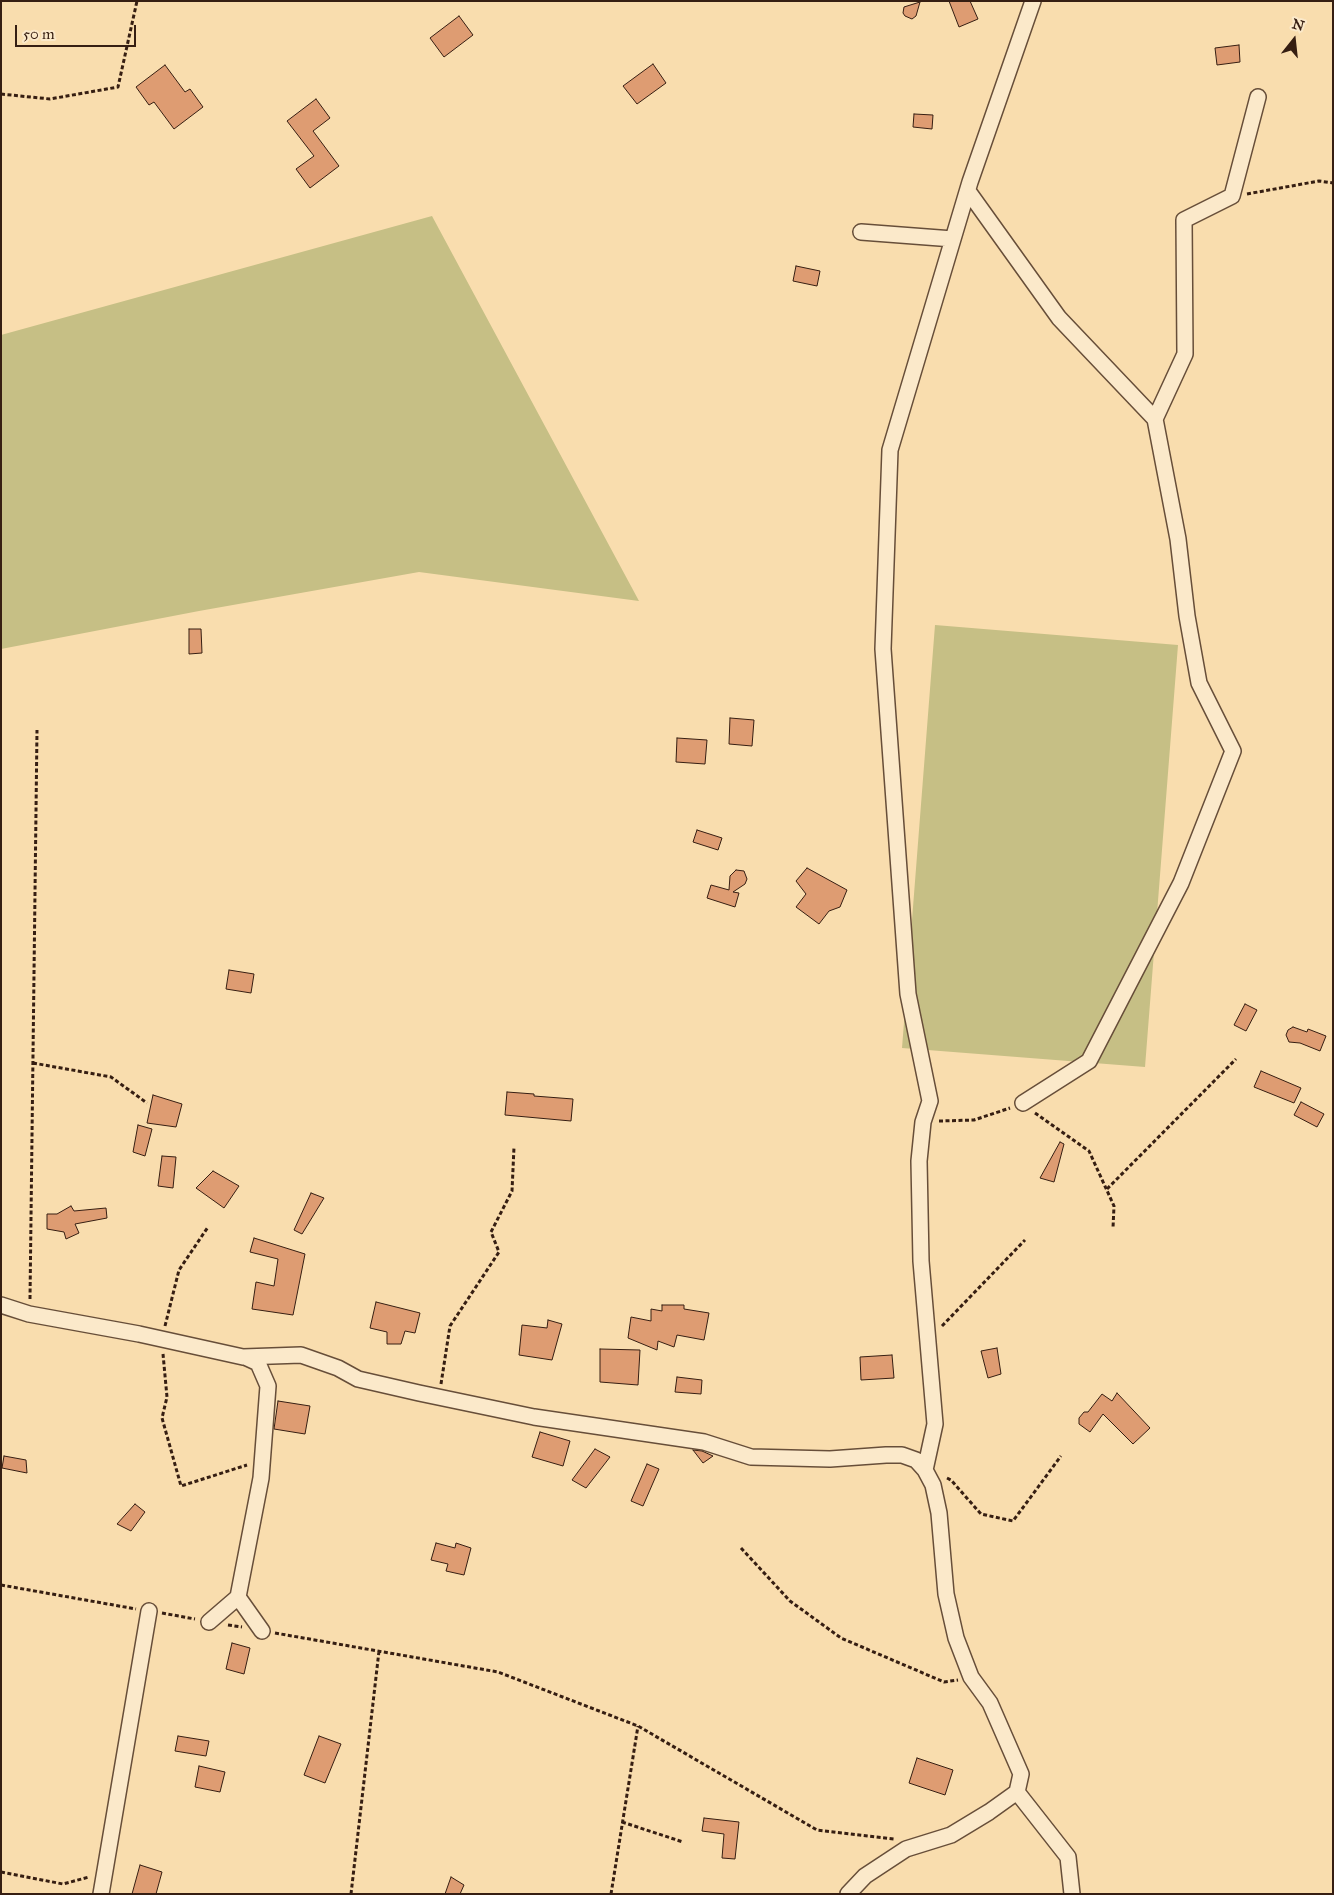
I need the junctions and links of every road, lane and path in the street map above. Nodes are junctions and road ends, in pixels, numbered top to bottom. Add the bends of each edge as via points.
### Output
1 (137, 1) edge
2 (1033, 1) edge
3 (1, 94) edge
4 (1258, 97) dead end
5 (1333, 184) edge
6 (968, 191) junction
7 (1232, 196) junction
8 (861, 232) dead end
9 (953, 239) junction
10 (1155, 419) junction
11 (37, 730) dead end
12 (1236, 1059) dead end
13 (33, 1063) junction
14 (147, 1103) dead end
15 (1023, 1103) junction
16 (923, 1122) junction
17 (514, 1147) dead end
18 (1107, 1188) junction
19 (208, 1227) dead end
20 (1113, 1228) dead end
21 (1025, 1240) dead end
22 (1, 1305) edge
23 (29, 1314) junction
24 (162, 1339) junction
25 (928, 1341) junction
26 (243, 1357) junction
27 (439, 1398) junction
28 (1062, 1456) dead end
29 (263, 1460) junction
30 (925, 1470) junction
31 (741, 1548) dead end
32 (1, 1586) edge
33 (238, 1597) junction
34 (149, 1611) junction
35 (209, 1622) junction
36 (262, 1631) junction
37 (380, 1651) junction
38 (971, 1677) junction
39 (638, 1726) junction
40 (1017, 1792) junction
41 (622, 1822) junction
42 (904, 1838) dead end
43 (683, 1842) dead end
44 (1, 1872) edge
45 (104, 1873) junction
46 (100, 1894) edge
47 (351, 1894) edge
48 (611, 1894) edge
49 (848, 1894) edge
50 (1072, 1894) edge

1 - 3 path via 118,86 50,99
2 - 6 street
4 - 7 street
5 - 7 path via 1319,181
6 - 9 street
6 - 10 street via 1059,318
7 - 10 street via 1184,220 1185,354
8 - 9 street
9 - 16 street via 890,450 883,649 908,994 930,1101
10 - 15 street via 1178,539 1199,682 1233,751 1180,882 1089,1061
11 - 13 path
12 - 18 path
13 - 14 path via 111,1077
13 - 23 path
15 - 16 path via 974,1120
15 - 18 path via 1089,1150
16 - 25 street via 919,1161 921,1251
17 - 27 path via 512,1191 490,1232 499,1252 450,1326
18 - 20 path via 1114,1206
19 - 24 path via 179,1270
21 - 25 path
22 - 23 street
23 - 24 street
24 - 26 street
24 - 29 path via 167,1397 162,1418 181,1486
25 - 30 street via 935,1424
26 - 27 street via 301,1355 358,1379
26 - 29 street via 258,1363 268,1386
27 - 30 street via 704,1442 751,1457 830,1459 902,1455 916,1460
28 - 30 path via 1013,1521 980,1514 951,1480
29 - 33 street
30 - 38 street via 933,1485 939,1514 946,1594 956,1638
31 - 38 path via 790,1601 841,1638 944,1682
32 - 34 path
33 - 35 street
33 - 36 street
34 - 35 path
34 - 45 street
35 - 36 path
36 - 37 path
37 - 39 path via 498,1672
37 - 47 path
38 - 40 street via 990,1703 1021,1774
39 - 41 path
39 - 42 path via 817,1830
40 - 49 street via 952,1835 906,1849 865,1876
40 - 50 street via 1068,1857
41 - 43 path
41 - 48 path
44 - 45 path via 63,1884
45 - 46 street

